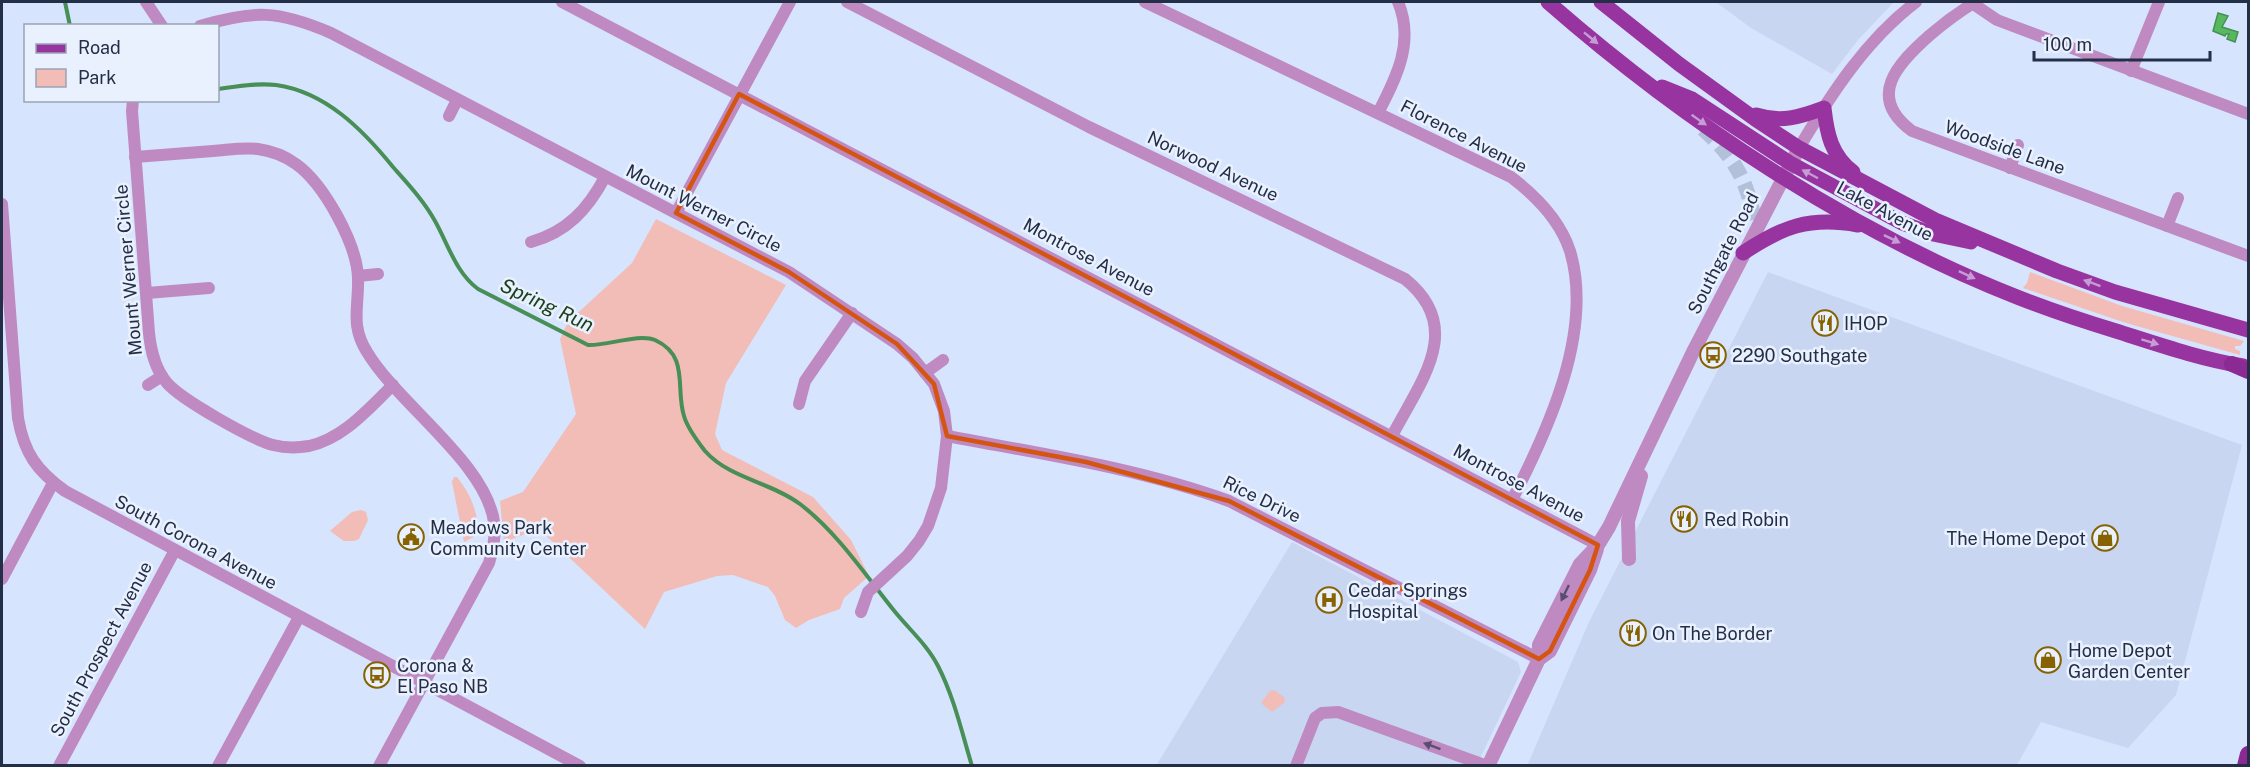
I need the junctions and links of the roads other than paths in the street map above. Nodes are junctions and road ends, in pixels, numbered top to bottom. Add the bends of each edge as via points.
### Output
1 (146, 2) edge
2 (562, 2) edge
3 (790, 2) edge
4 (847, 2) edge
5 (1145, 2) edge
6 (1398, 2) edge
7 (1548, 2) edge
8 (1601, 2) edge
9 (1916, 2) edge
10 (1973, 2) edge
11 (2160, 2) edge
12 (260, 8) edge
13 (161, 24) edge
14 (207, 24) edge
15 (2131, 71) junction
16 (739, 94) junction
17 (457, 100) junction
18 (133, 102) edge
19 (1824, 108) junction
20 (1744, 111) junction
21 (1378, 113) junction
22 (2248, 114) edge
23 (449, 116) dead end
24 (2018, 145) dead end
25 (1798, 148) junction
26 (135, 157) junction
27 (2010, 168) junction
28 (1786, 169) junction
29 (605, 177) junction
30 (1868, 185) junction
31 (2178, 198) dead end
32 (2, 204) edge
33 (676, 213) junction
34 (2167, 226) junction
35 (1870, 228) junction
36 (531, 242) dead end
37 (2000, 248) junction
38 (1743, 254) junction
39 (2248, 256) edge
40 (4, 258) edge
41 (378, 274) dead end
42 (358, 276) junction
43 (209, 288) dead end
44 (147, 292) junction
45 (852, 313) junction
46 (2248, 330) edge
47 (943, 360) dead end
48 (2243, 367) edge
49 (925, 373) junction
50 (162, 376) junction
51 (148, 385) dead end
52 (393, 385) junction
53 (799, 404) dead end
54 (947, 436) junction
55 (1392, 436) junction
56 (1650, 444) junction
57 (53, 483) junction
58 (1512, 500) junction
59 (1598, 545) junction
60 (175, 550) junction
61 (1629, 559) dead end
62 (2, 579) edge
63 (861, 612) dead end
64 (298, 617) junction
65 (1539, 659) junction
66 (424, 684) junction
67 (2248, 754) edge
68 (59, 765) edge
69 (218, 765) edge
70 (379, 765) edge
71 (580, 765) edge
72 (1296, 765) edge
73 (1487, 765) edge
74 (2245, 765) edge

1 - 13 street
2 - 16 street, Montrose Avenue
3 - 16 street
4 - 55 street, Norwood Avenue via 1089,127 1406,279 1429,304 1436,336 1429,364
5 - 21 street, Florence Avenue
6 - 21 street via 1404,23 1404,52 1395,81
7 -> 28 main road, Lake Avenue via 1678,106
8 - 20 main road, Lake Avenue
9 - 19 street, Southgate Road via 1869,45
10 - 15 street via 1997,20
10 - 27 street, Woodside Lane via 1900,64 1892,76 1888,97 1896,116 1912,131
11 - 15 street
12 - 14 street, Mount Werner Circle
12 - 17 street, Mount Werner Circle via 315,26
15 - 22 street
16 - 33 street
16 - 55 street, Montrose Avenue
17 - 23 street
17 - 29 street, Mount Werner Circle
18 - 26 street, Mount Werner Circle
19 - 20 main road via 1787,120
19 - 25 street, Southgate Road
19 - 30 main road via 1834,152
20 - 25 main road, Lake Avenue
21 - 58 street, Florence Avenue via 1511,177 1545,208 1569,250 1576,297 1569,353 1547,428
24 - 27 street
25 - 28 street, Southgate Road
25 - 30 main road, Lake Avenue
26 - 42 street via 244,149 284,157 306,172 328,199 353,253
26 - 44 street, Mount Werner Circle
27 - 34 street, Woodside Lane
28 - 35 main road, Lake Avenue
37 -> 28 main road via 1902,224
28 - 38 street, Southgate Road
29 - 33 street, Mount Werner Circle
29 - 36 street via 579,215
30 - 37 main road, Lake Avenue
31 - 34 street
32 - 40 street, South Corona Avenue
33 - 45 street, Mount Werner Circle via 789,272
34 - 39 street, Woodside Lane
35 - 38 main road via 1837,221 1801,224 1778,231
35 -> 48 main road, Lake Avenue via 2017,297 2154,343
46 -> 37 main road, Lake Avenue via 2115,292
38 - 56 street, Southgate Road
40 - 57 street, South Corona Avenue via 21,434 34,462
41 - 42 street
42 - 52 street via 358,333 369,356
43 - 44 street
44 - 50 street, Mount Werner Circle via 153,359
45 - 49 street, Mount Werner Circle via 897,344
45 - 53 street via 806,381
47 - 49 street
49 - 54 street, Mount Werner Circle via 944,411
50 - 51 street
50 - 52 street, Mount Werner Circle via 186,399 260,441 304,453 346,429
52 - 66 street via 478,483 494,523 489,563
54 - 63 street, Mount Werner Circle via 941,488 928,526 908,556 868,592
54 - 65 street, Rice Drive via 1086,462 1229,501
55 - 58 street, Montrose Avenue
56 - 59 street, Southgate Road
56 - 61 street via 1628,521
57 - 60 street, South Corona Avenue
57 - 62 street
58 - 59 street, Montrose Avenue
59 - 65 street, Southgate Road via 1590,570 1550,651
60 - 64 street, South Corona Avenue
60 - 68 street, South Prospect Avenue
64 - 66 street, South Corona Avenue
64 - 69 street
65 - 73 street, Southgate Road
66 - 70 street
66 - 71 street, South Corona Avenue
67 - 74 highway
73 -> 72 street via 1329,711 1315,718

